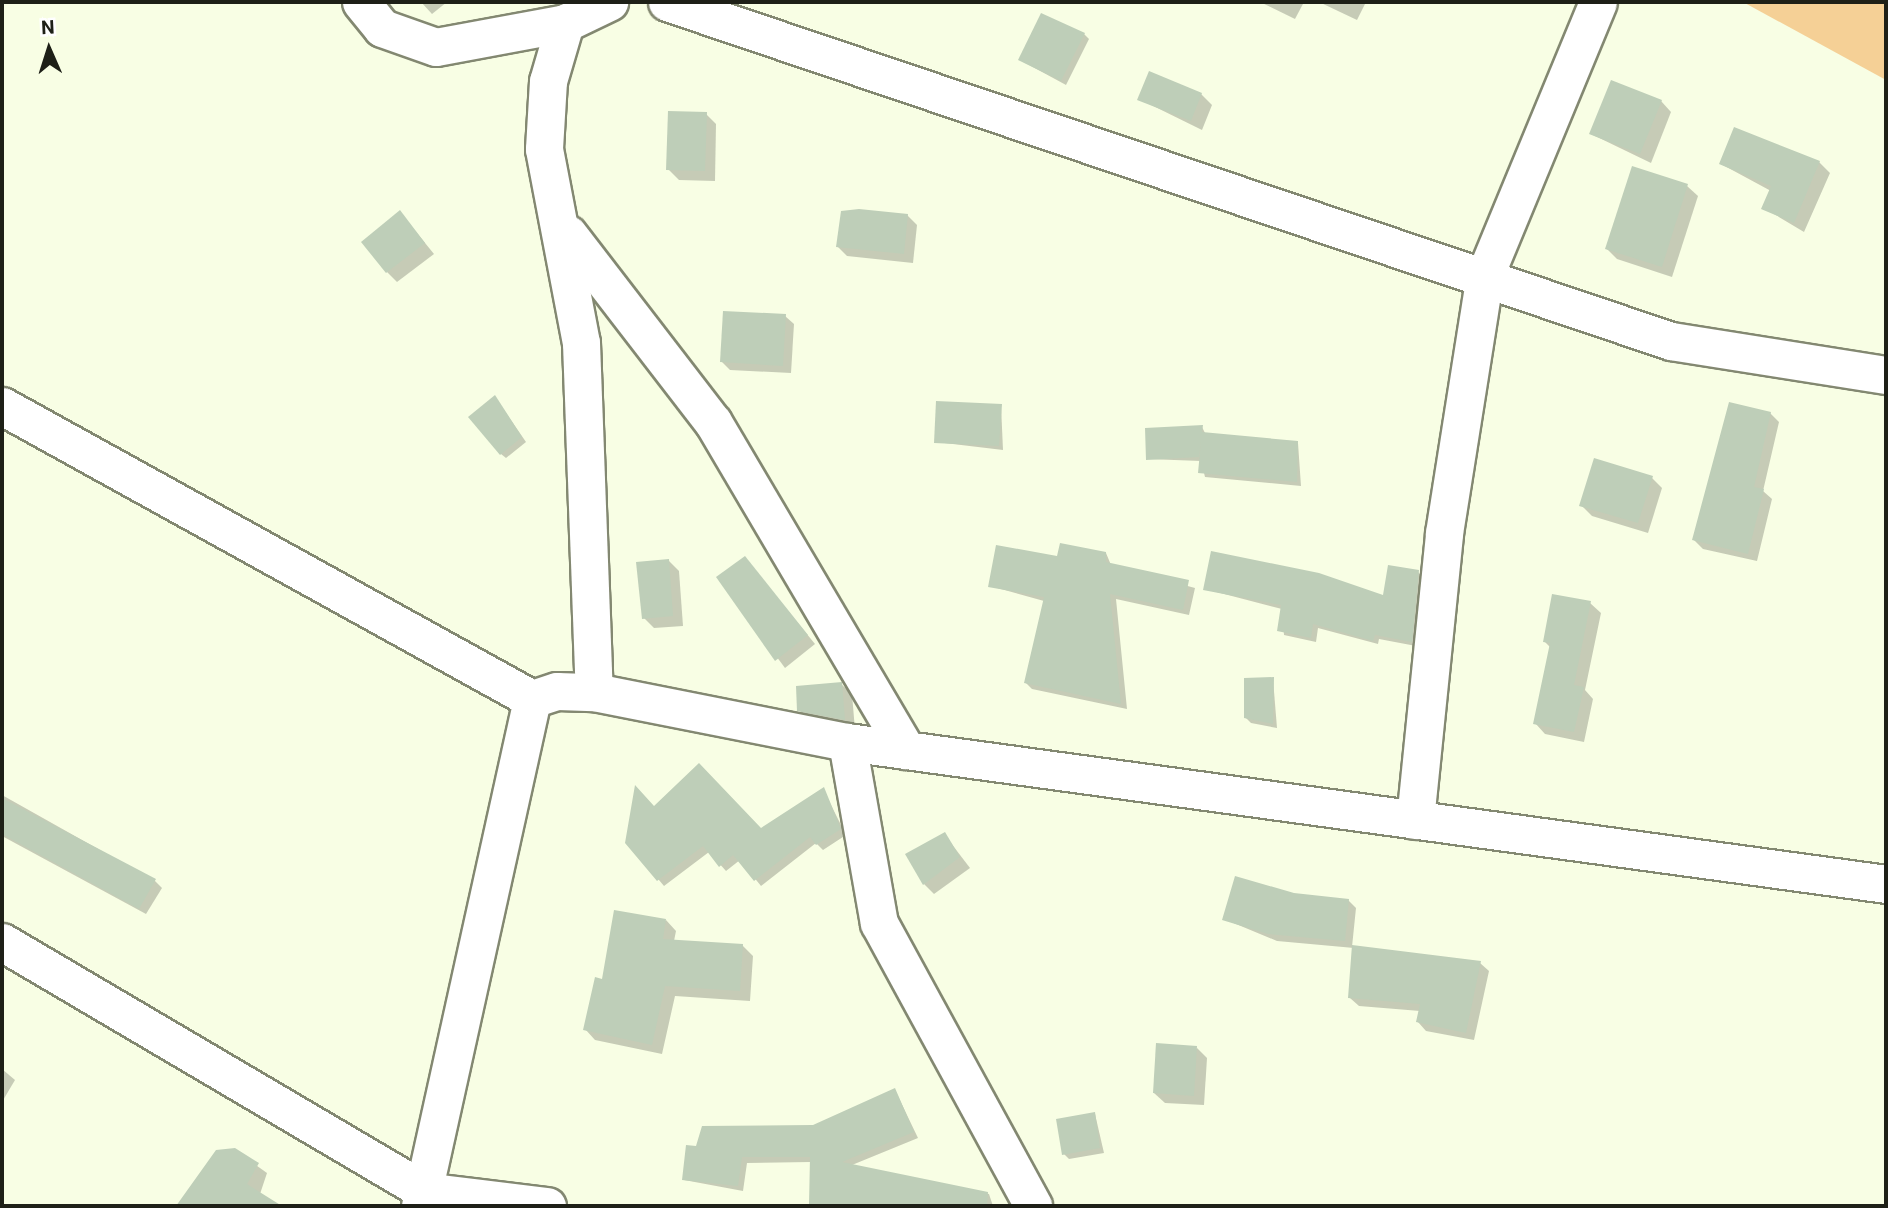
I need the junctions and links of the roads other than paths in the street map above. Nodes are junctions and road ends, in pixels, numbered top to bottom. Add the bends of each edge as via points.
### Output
1 (361, 2) edge
2 (609, 2) edge
3 (667, 2) edge
4 (1598, 2) edge
5 (565, 23) junction
6 (561, 225) junction
7 (1485, 275) junction
8 (1886, 375) edge
9 (2, 406) edge
10 (594, 692) junction
11 (532, 699) junction
12 (847, 742) junction
13 (906, 750) junction
14 (1415, 820) junction
15 (1886, 884) edge
16 (2, 942) edge
17 (422, 1198) edge
18 (547, 1206) edge
19 (1033, 1206) edge

1 - 5 street via 382,28 436,47
2 - 5 street
3 - 7 street
4 - 7 street
5 - 6 street via 548,81 544,149
6 - 10 street via 581,343
6 - 13 street via 713,422
7 - 8 street via 1671,341
7 - 14 street via 1444,533
9 - 11 street
10 - 11 street via 557,691
10 - 12 street
11 - 17 street
12 - 13 street
12 - 19 street via 879,923
13 - 14 street
14 - 15 street
16 - 17 street
17 - 18 street

